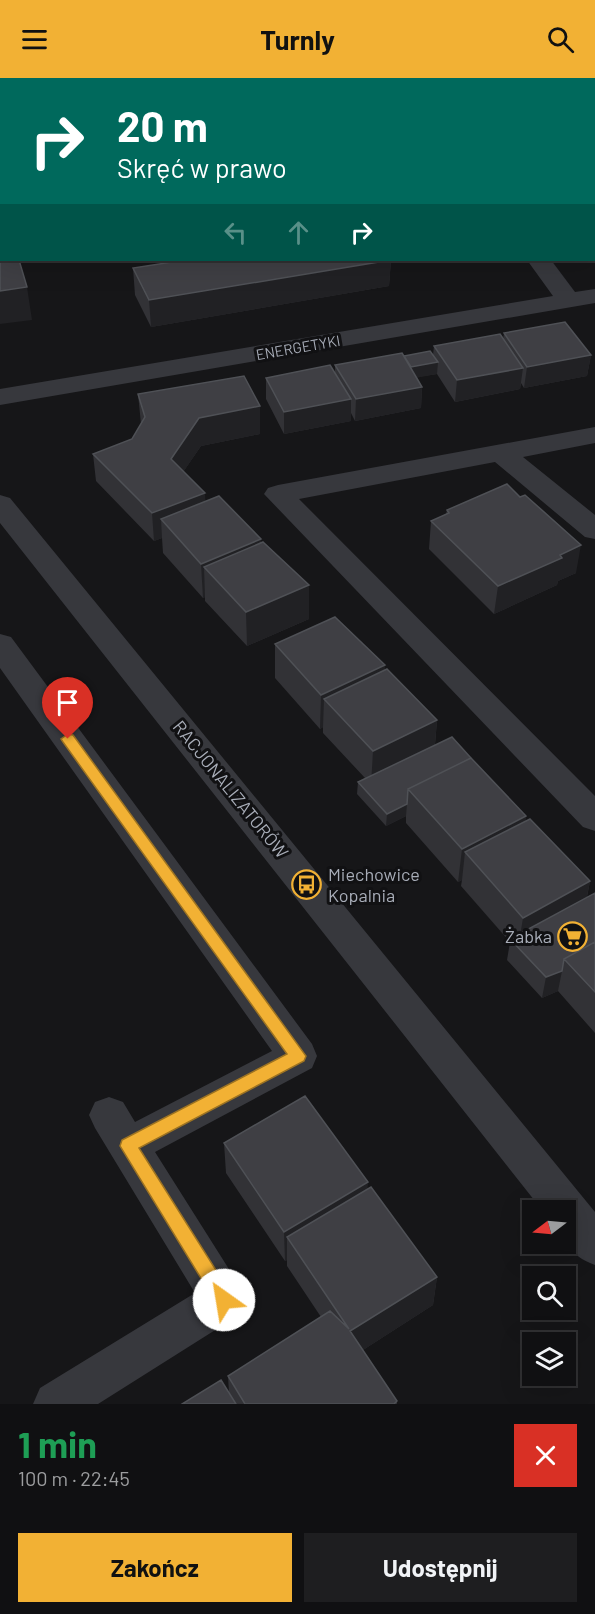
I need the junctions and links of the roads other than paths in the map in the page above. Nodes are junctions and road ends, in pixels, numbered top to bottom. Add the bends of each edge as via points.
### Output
1 (540, 261) edge
2 (595, 296) edge
3 (569, 301) junction
4 (0, 397) edge
5 (595, 435) edge
6 (501, 453) junction
7 (0, 504) edge
8 (595, 530) edge
9 (0, 645) edge
10 (595, 818) edge
11 (595, 1245) edge
12 (56, 1404) edge

1 - 3 street
2 - 3 street, ENERGETYKI
3 - 4 street, ENERGETYKI
5 - 6 street
6 - 8 street
6 - 10 street via 278,494
7 - 11 street, RACJONALIZATORÓW
9 - 12 street via 298,1056 118,1130 224,1300

